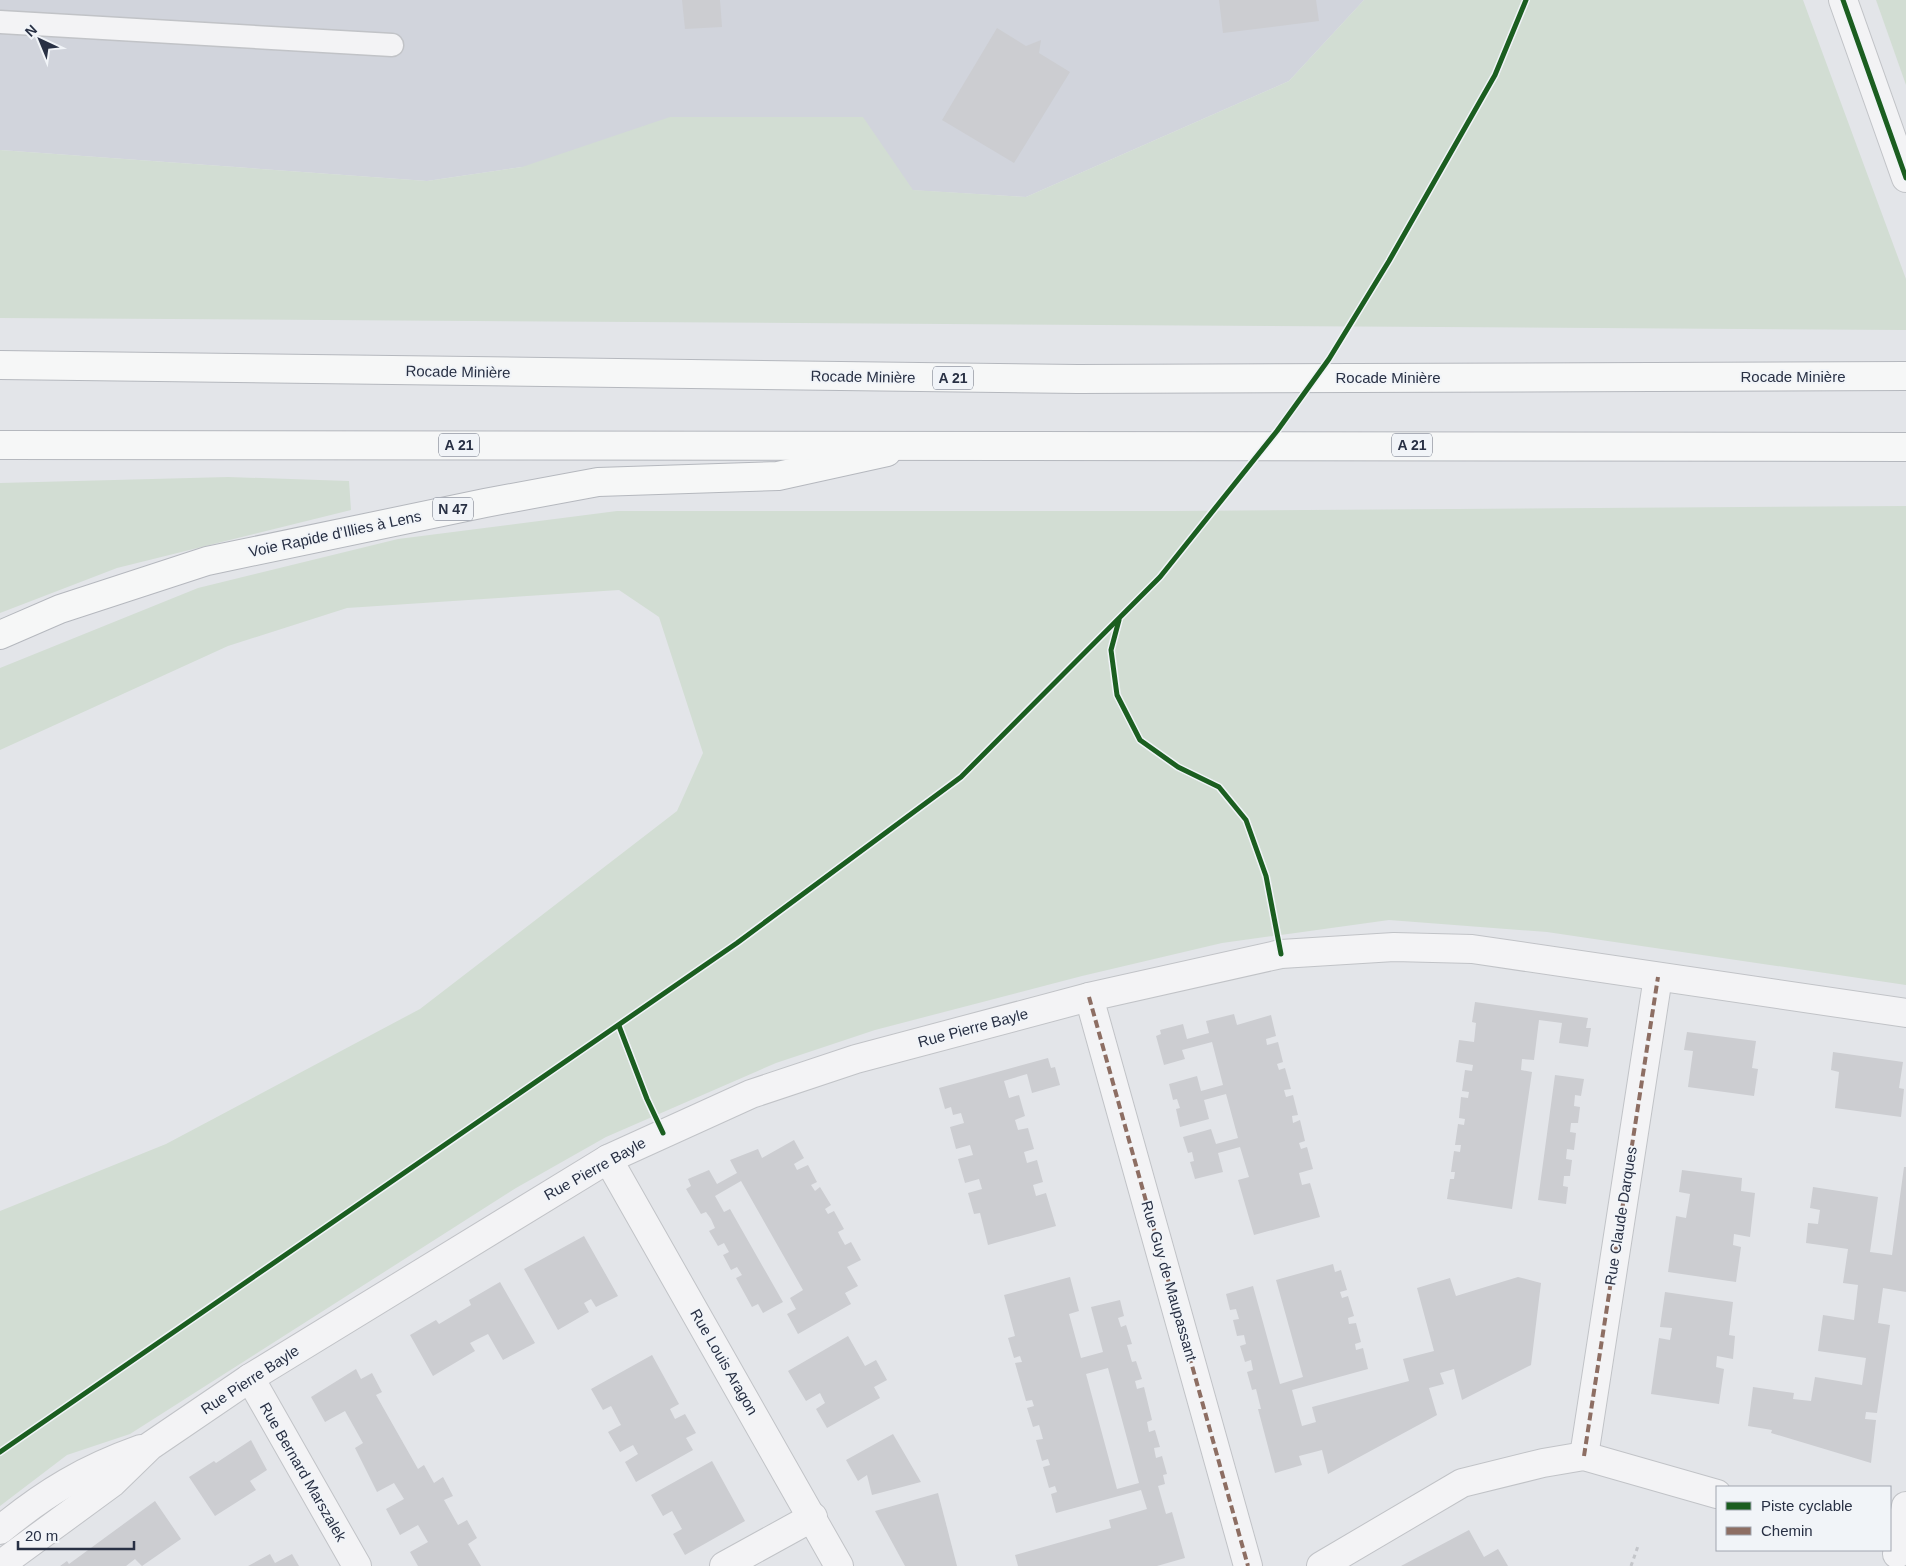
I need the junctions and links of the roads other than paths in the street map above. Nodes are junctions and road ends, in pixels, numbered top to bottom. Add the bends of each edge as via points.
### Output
1 (1843, 0) edge
2 (0, 22) edge
3 (392, 45) dead end
4 (1906, 178) edge
5 (0, 365) edge
6 (1906, 376) edge
7 (0, 445) edge
8 (918, 445) junction
9 (1906, 447) edge
10 (0, 635) edge
11 (1658, 977) junction
12 (1090, 997) junction
13 (1906, 1013) edge
14 (608, 1158) junction
15 (250, 1378) junction
16 (150, 1446) junction
17 (1584, 1456) junction
18 (1716, 1494) edge
19 (1906, 1506) edge
20 (813, 1517) junction
21 (0, 1530) edge
22 (1895, 1557) edge
23 (0, 1565) edge
24 (357, 1566) edge
25 (724, 1566) edge
26 (839, 1566) edge
27 (1248, 1566) edge
28 (1321, 1566) edge

1 - 4 street
2 - 3 lane
5 - 6 highway, Rocade Minière / A 21 via 1078,379
7 - 8 highway, A 21
8 - 9 highway, A 21
8 - 10 highway, Voie Rapide d’Illies à Lens / N 47 via 778,476 598,482 457,508 207,561 60,609
11 - 12 street, Rue Pierre Bayle via 1472,949 1394,947 1281,954
11 - 13 street, Rue Pierre Bayle
11 - 17 street, Rue Claude Darques
12 - 14 street, Rue Pierre Bayle via 821,1070 751,1094
12 - 27 street, Rue Guy de Maupassant
14 - 15 street, Rue Pierre Bayle
14 - 20 street, Rue Louis Aragon
15 - 16 street, Rue Pierre Bayle
15 - 24 street, Rue Bernard Marszalek
16 - 21 street, Rue Pierre Bayle via 100,1464 64,1483
16 - 23 street, Rue Pierre Bayle via 112,1483
17 - 18 street
17 - 28 street via 1462,1484
19 - 22 street
20 - 25 street
20 - 26 street, Rue Louis Aragon

